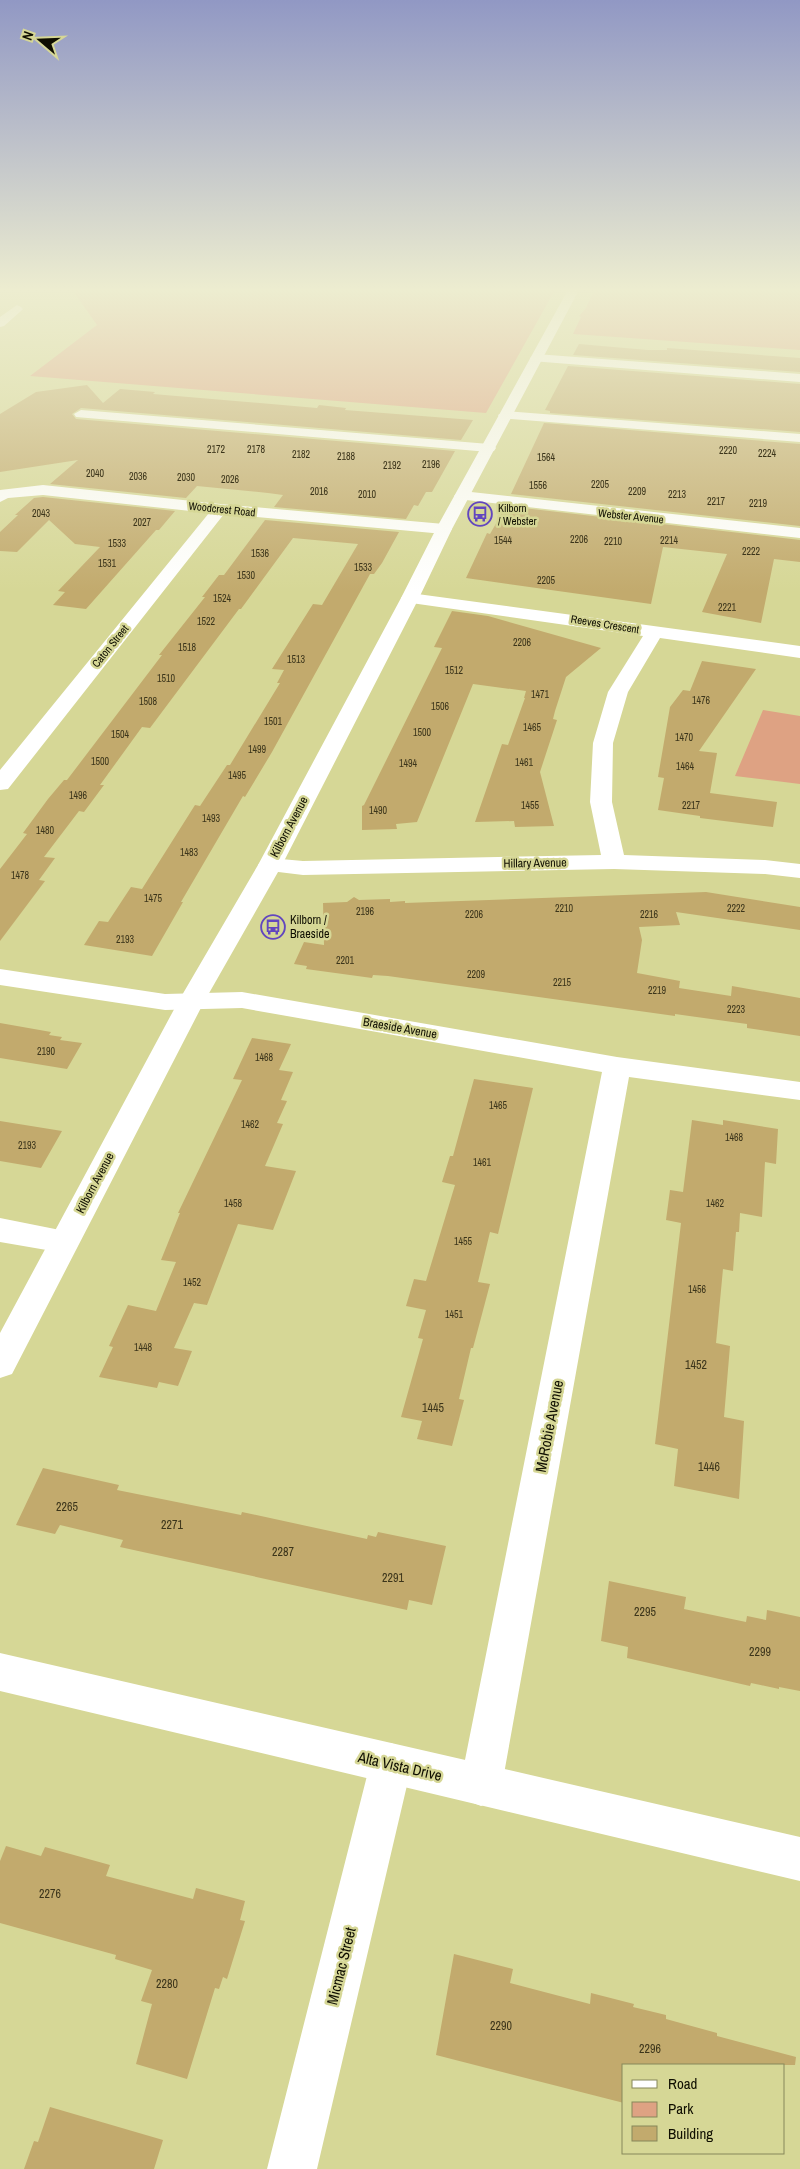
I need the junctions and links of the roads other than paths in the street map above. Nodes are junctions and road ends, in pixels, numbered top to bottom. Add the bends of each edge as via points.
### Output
1 (519, 389) edge
2 (81, 414) dead end
3 (505, 414) junction
4 (800, 438) edge
5 (489, 448) junction
6 (0, 496) edge
7 (462, 496) junction
8 (220, 509) junction
9 (444, 529) junction
10 (800, 533) edge
11 (410, 598) junction
12 (654, 632) junction
13 (800, 652) edge
14 (0, 784) edge
15 (614, 862) junction
16 (270, 865) junction
17 (800, 871) edge
18 (0, 977) edge
19 (191, 1002) junction
20 (617, 1066) junction
21 (800, 1092) edge
22 (0, 1230) edge
23 (64, 1241) junction
24 (0, 1364) edge
25 (0, 1672) edge
26 (391, 1764) junction
27 (481, 1785) junction
28 (800, 1859) edge
29 (292, 2169) edge

1 - 3 street, Kilborn Avenue
2 - 5 street
3 - 4 street
3 - 5 street, Kilborn Avenue
5 - 7 street, Kilborn Avenue
6 - 8 street, Woodcrest Road via 44,490
7 - 9 street, Kilborn Avenue
7 - 10 street, Webster Avenue
8 - 9 street, Woodcrest Road
8 - 14 street, Caton Street
9 - 11 street, Kilborn Avenue
11 - 12 street, Reeves Crescent
11 - 16 street, Kilborn Avenue
12 - 13 street, Reeves Crescent
12 - 15 street via 618,692 603,743 601,802
15 - 16 street, Hillary Avenue via 303,868
15 - 17 street, Hillary Avenue
16 - 19 street, Kilborn Avenue
18 - 19 street, Braeside Avenue via 165,1002
19 - 20 street, Braeside Avenue via 242,1000
19 - 23 street, Kilborn Avenue
20 - 21 street, Braeside Avenue
20 - 27 street, McRobie Avenue
22 - 23 street
23 - 24 street, Kilborn Avenue
25 - 26 street, Alta Vista Drive
26 - 27 street, Alta Vista Drive
26 - 29 street, Micmac Street
27 - 28 street, Alta Vista Drive

